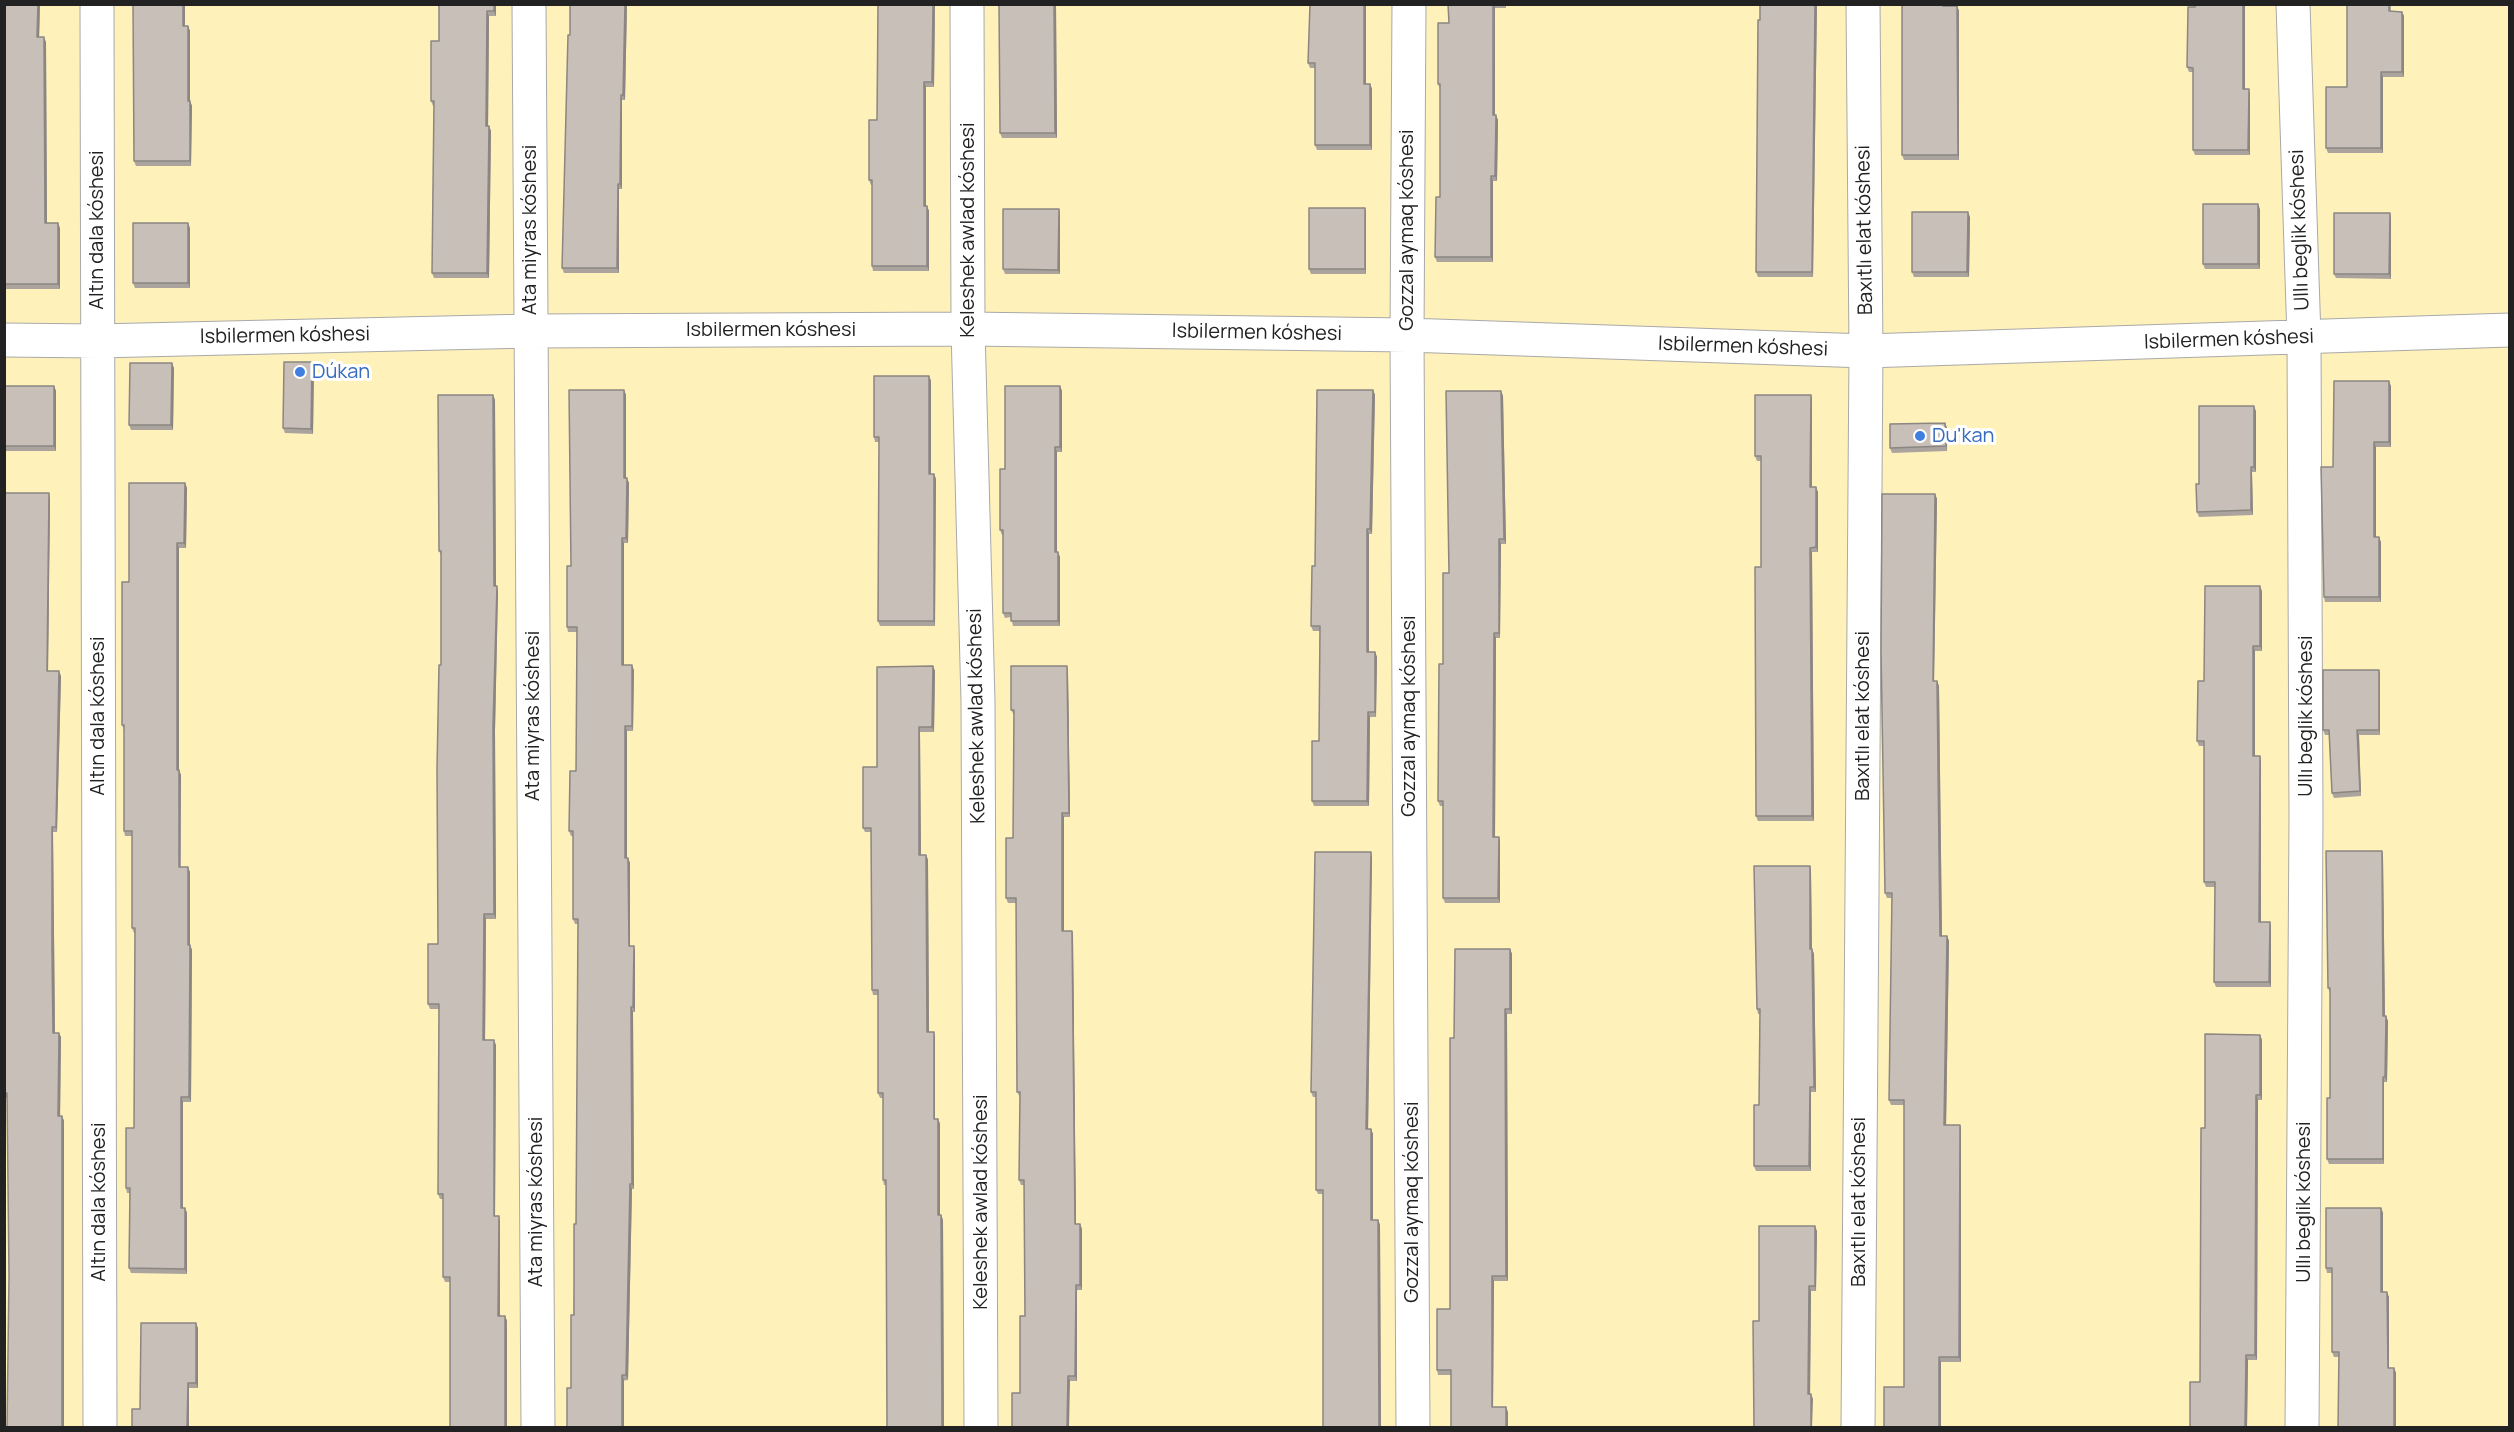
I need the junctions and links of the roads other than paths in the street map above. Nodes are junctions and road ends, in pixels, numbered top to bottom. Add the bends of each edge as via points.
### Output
1 (97, 4) edge
2 (529, 4) edge
3 (967, 4) edge
4 (1409, 4) edge
5 (1863, 4) edge
6 (2293, 4) edge
7 (968, 329) junction
8 (2510, 330) edge
9 (531, 331) junction
10 (1407, 335) junction
11 (2304, 338) junction
12 (4, 340) edge
13 (97, 341) junction
14 (1866, 351) junction
15 (100, 1428) edge
16 (538, 1428) edge
17 (981, 1428) edge
18 (1413, 1428) edge
19 (1858, 1428) edge
20 (2302, 1428) edge

1 - 13 street, Altın dala kóshesi
2 - 9 street, Ata miyras kóshesi
3 - 7 street, Keleshek awlad kóshesi
4 - 10 street, Gozzal aymaq kóshesi
5 - 14 street, Baxıtlı elat kóshesi
6 - 11 street, Ullı beglik kóshesi
7 - 9 street, Isbilermen kóshesi
7 - 10 street, Isbilermen kóshesi
7 - 17 street, Keleshek awlad kóshesi via 978,701
8 - 11 street, Isbilermen kóshesi
9 - 13 street, Isbilermen kóshesi
9 - 16 street, Ata miyras kóshesi
10 - 14 street, Isbilermen kóshesi
10 - 18 street, Gozzal aymaq kóshesi
11 - 14 street, Isbilermen kóshesi
11 - 20 street, Ullı beglik kóshesi
12 - 13 street, Isbilermen kóshesi
13 - 15 street, Altın dala kóshesi
14 - 19 street, Baxıtlı elat kóshesi

